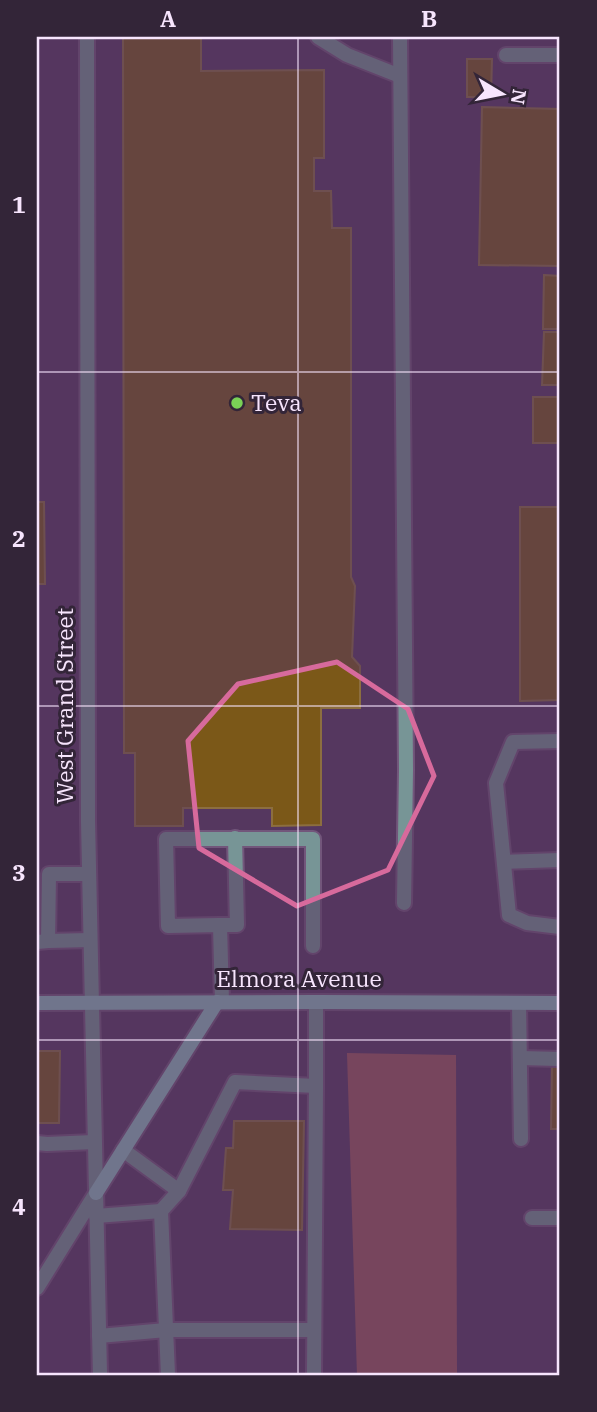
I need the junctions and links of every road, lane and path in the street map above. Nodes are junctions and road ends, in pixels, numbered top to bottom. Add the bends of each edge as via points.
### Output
1 (87, 37) edge
2 (318, 37) edge
3 (400, 37) edge
4 (560, 54) edge
5 (506, 55) dead end
6 (401, 76) junction
7 (560, 741) edge
8 (235, 838) junction
9 (560, 860) edge
10 (504, 862) junction
11 (89, 874) junction
12 (404, 902) dead end
13 (220, 925) junction
14 (560, 927) edge
15 (90, 940) junction
16 (43, 942) edge
17 (313, 946) dead end
18 (220, 1002) junction
19 (316, 1002) junction
20 (37, 1003) edge
21 (92, 1003) junction
22 (519, 1003) junction
23 (560, 1003) edge
24 (520, 1058) junction
25 (560, 1059) edge
26 (316, 1086) junction
27 (521, 1139) dead end
28 (94, 1142) junction
29 (37, 1143) edge
30 (123, 1150) junction
31 (179, 1191) junction
32 (96, 1193) junction
33 (161, 1211) junction
34 (96, 1216) junction
35 (531, 1218) dead end
36 (560, 1218) edge
37 (37, 1289) edge
38 (314, 1329) junction
39 (166, 1330) junction
40 (99, 1336) junction
41 (100, 1375) edge
42 (168, 1375) edge
43 (314, 1375) edge

1 - 11 street, West Grand Street
2 - 6 street via 347,55
3 - 6 street
4 - 5 street
6 - 12 street
7 - 10 street via 513,742 496,783
8 - 13 street via 237,925
8 - 13 street via 166,839 168,926
8 - 17 street via 313,839
9 - 10 street
10 - 14 street via 509,915 527,923
11 - 15 street, West Grand Street
11 - 16 street via 49,874
13 - 18 street
15 - 16 street
15 - 21 street, West Grand Street
18 - 19 main road, Elmora Avenue
18 - 21 main road, Elmora Avenue
18 - 30 main road
19 - 22 main road, Elmora Avenue
19 - 26 street
20 - 21 main road, Elmora Avenue
21 - 28 street, West Grand Street
22 - 23 main road, Elmora Avenue
22 - 24 street
24 - 25 street
24 - 27 street
26 - 31 street via 235,1082
26 - 38 street
28 - 29 street
28 - 32 street, West Grand Street
30 - 31 street
30 - 32 main road
31 - 33 street
32 - 34 street, West Grand Street
32 - 37 street
33 - 34 street
33 - 39 street
34 - 40 street, West Grand Street
35 - 36 street
38 - 39 street
38 - 43 street
39 - 40 street
39 - 42 street
40 - 41 street, West Grand Street

